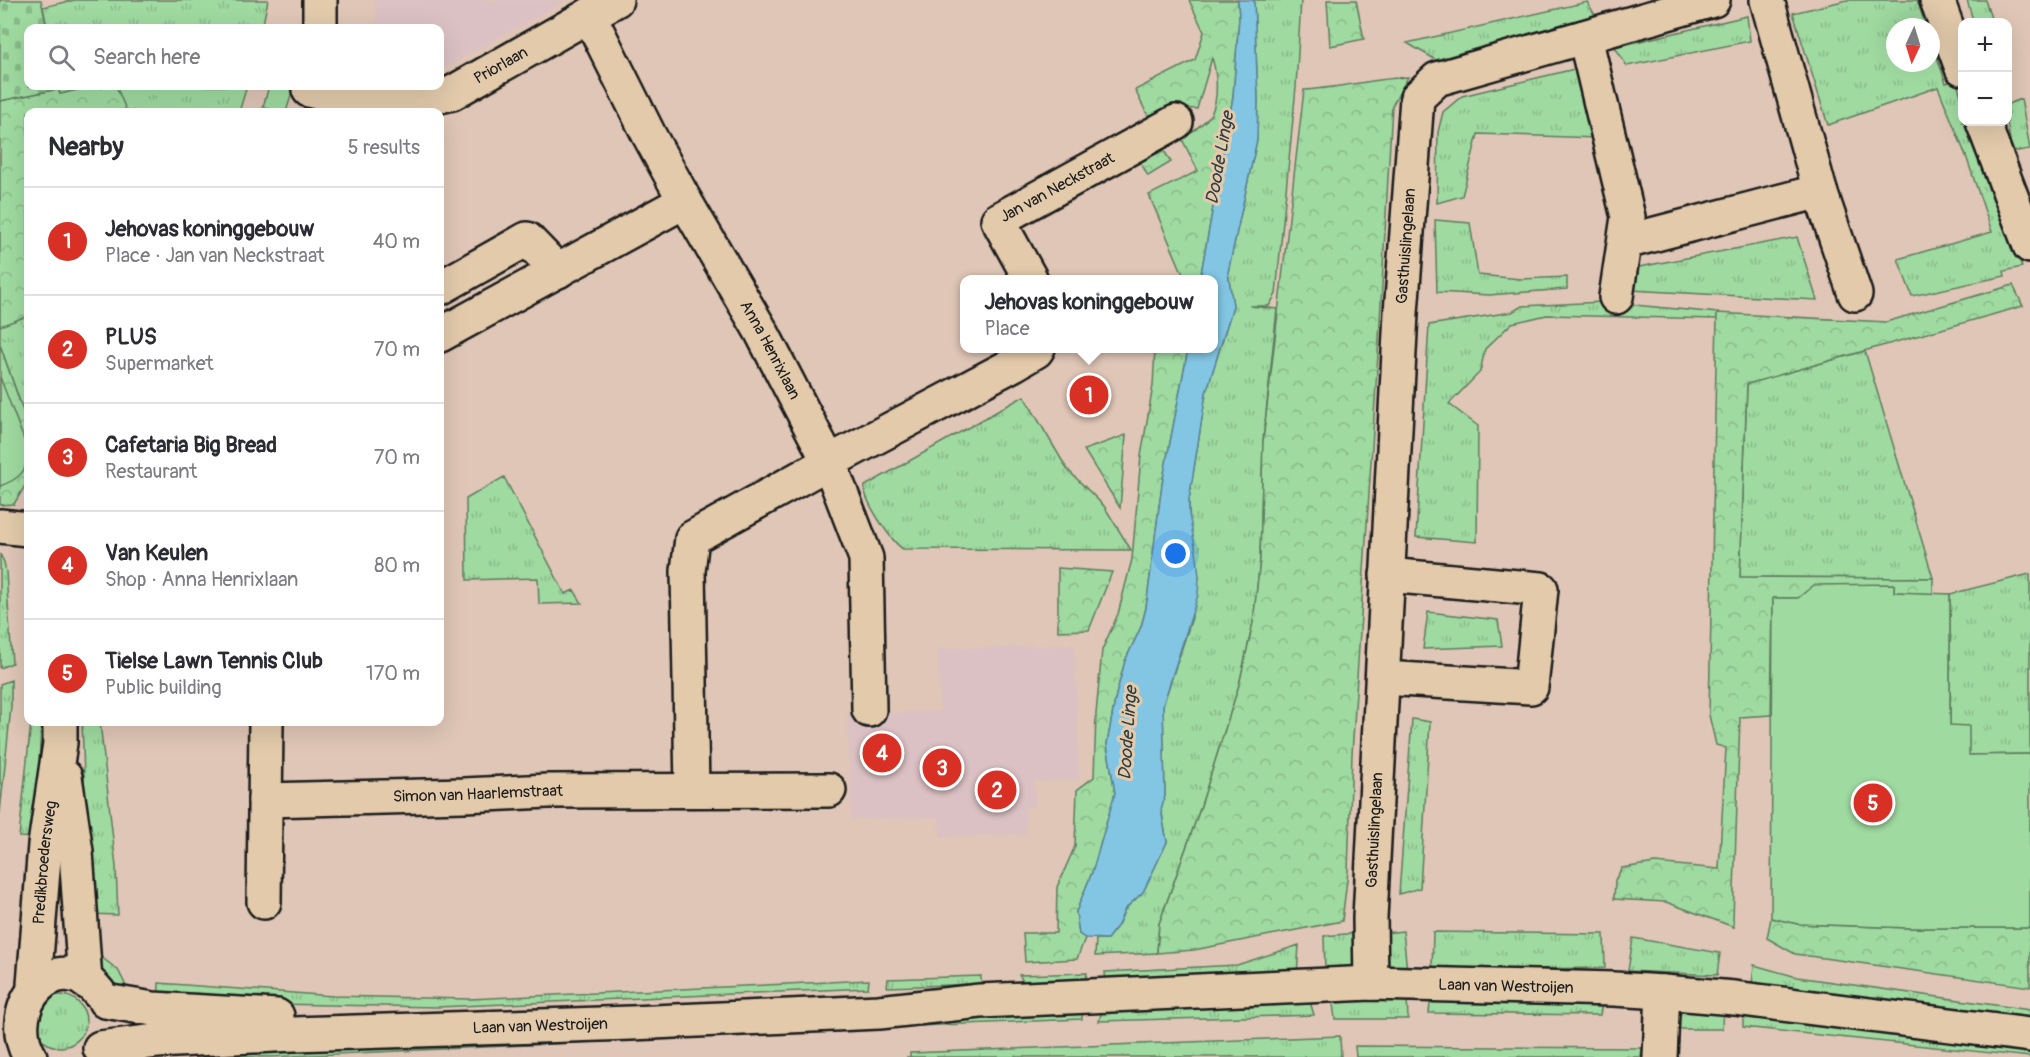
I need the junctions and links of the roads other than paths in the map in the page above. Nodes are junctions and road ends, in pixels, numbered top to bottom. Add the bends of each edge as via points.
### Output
1 (320, 0) edge
2 (1713, 0) edge
3 (1767, 0) edge
4 (1937, 0) edge
5 (603, 8) edge
6 (1619, 12) edge
7 (320, 24) edge
8 (1585, 36) junction
9 (1958, 57) edge
10 (307, 96) edge
11 (1176, 122) dead end
12 (1985, 126) edge
13 (1820, 191) junction
14 (685, 201) junction
15 (1625, 242) junction
16 (2030, 246) edge
17 (558, 271) junction
18 (1028, 275) edge
19 (444, 286) edge
20 (1855, 294) dead end
21 (1616, 297) dead end
22 (444, 333) edge
23 (1033, 353) edge
24 (829, 462) junction
25 (0, 526) edge
26 (24, 529) edge
27 (1387, 575) junction
28 (1383, 678) junction
29 (869, 710) dead end
30 (266, 726) edge
31 (60, 732) edge
32 (692, 790) junction
33 (829, 790) dead end
34 (265, 800) junction
35 (264, 902) dead end
36 (1371, 983) junction
37 (95, 991) junction
38 (1663, 992) junction
39 (17, 1001) edge
40 (980, 1001) junction
41 (2030, 1035) edge
42 (16, 1048) edge
43 (97, 1053) edge
44 (1660, 1057) edge

1 - 7 street
2 - 6 street, Gasthuislingelaan
3 - 13 street
4 - 9 street
5 - 10 street, Priorlaan via 452,93 411,103 359,103
5 - 14 street, Anna Henrixlaan via 649,135
6 - 8 street, Gasthuislingelaan
8 - 15 street via 1628,217
8 - 27 street, Gasthuislingelaan via 1437,79 1417,98
11 - 18 street, Jan van Neckstraat via 998,220
12 - 16 street
13 - 15 street
13 - 20 street
14 - 17 street
14 - 24 street, Anna Henrixlaan via 761,331
15 - 21 street
17 - 19 street via 527,239
17 - 22 street
23 - 24 street
24 - 29 street, Anna Henrixlaan via 866,558
24 - 32 street via 692,538 688,571
25 - 26 street
27 - 28 street, Gasthuislingelaan
27 - 28 street via 1541,589 1531,687
28 - 36 street, Gasthuislingelaan via 1370,918
30 - 34 street
31 - 37 street, Predikbroedersweg
31 - 39 street, Predikbroedersweg via 45,845
32 - 33 street, Simon van Haarlemstraat
32 - 34 street, Simon van Haarlemstraat
34 - 35 street
36 - 38 street, Laan van Westroijen
36 - 40 street, Laan van Westroijen
37 - 39 street, Laan van Westroijen via 77,976 58,975 39,980
37 - 40 street, Laan van Westroijen via 153,1009 294,1018 468,1015 902,996
37 - 43 street, Predikbroedersweg via 109,1020 106,1040
38 - 41 street, Laan van Westroijen
38 - 44 street
39 - 42 street, Predikbroedersweg
40 - 43 street, Laan van Westroijen via 890,1011 157,1041

